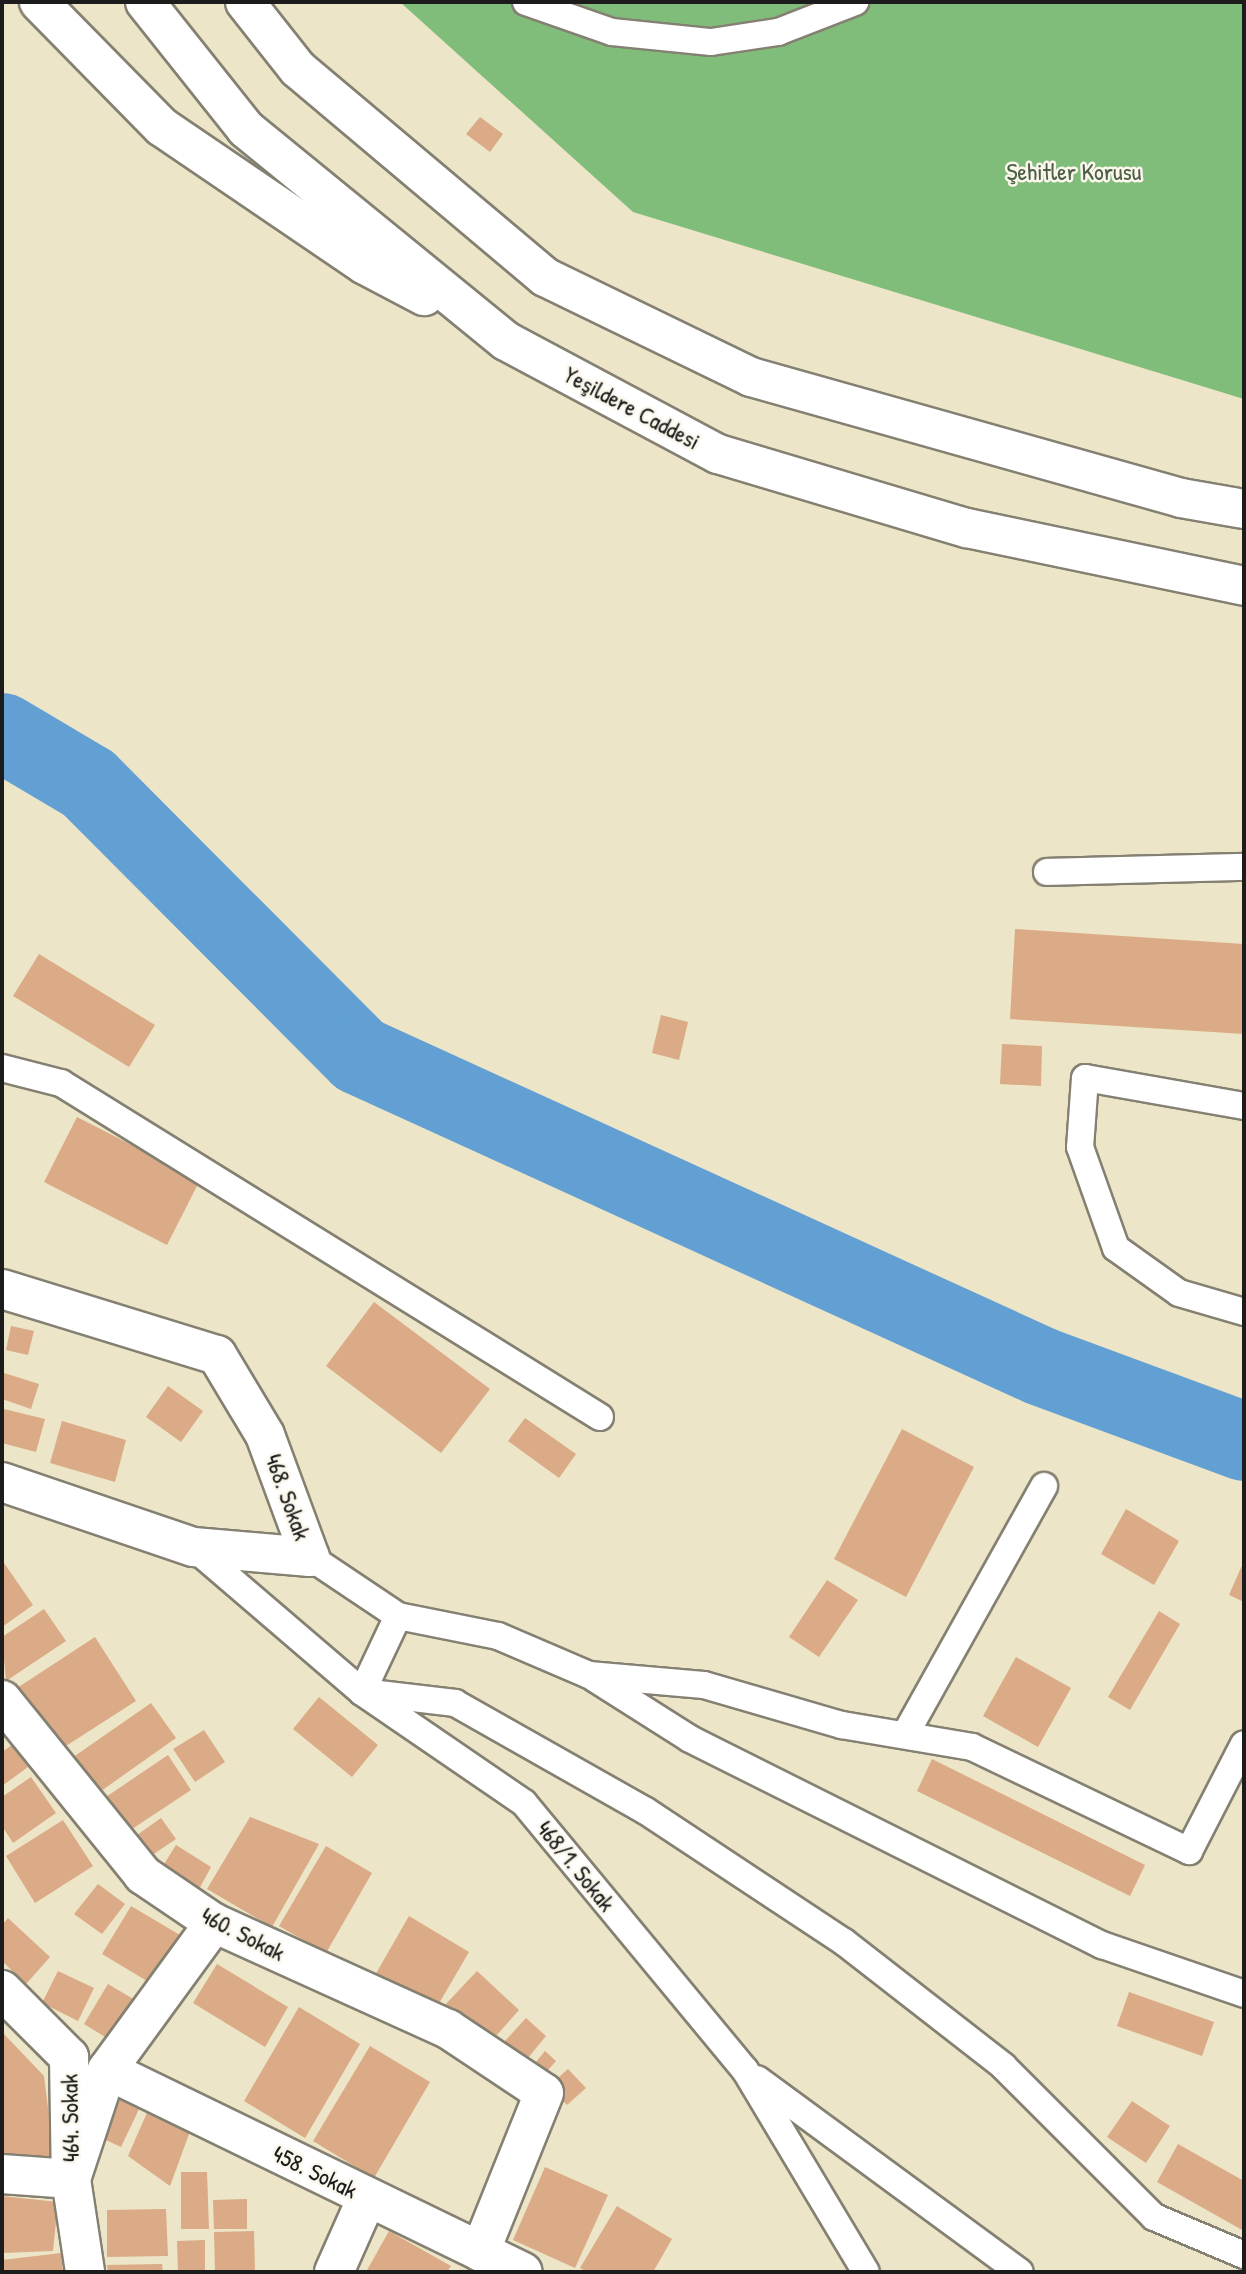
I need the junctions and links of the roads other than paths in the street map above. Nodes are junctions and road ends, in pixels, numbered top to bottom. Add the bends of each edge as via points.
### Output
1 (145, 2) edge
2 (245, 2) edge
3 (526, 2) edge
4 (855, 2) edge
5 (48, 9) edge
6 (506, 341) junction
7 (1244, 509) edge
8 (1244, 586) edge
9 (1244, 867) edge
10 (1046, 872) dead end
11 (2, 1068) edge
12 (1244, 1106) edge
13 (2, 1289) edge
14 (1244, 1312) edge
15 (600, 1417) dead end
16 (2, 1482) edge
17 (1044, 1486) dead end
18 (193, 1548) junction
19 (310, 1557) junction
20 (398, 1616) junction
21 (589, 1675) junction
22 (362, 1692) junction
23 (2, 1700) edge
24 (906, 1732) junction
25 (1244, 1744) edge
26 (214, 1923) junction
27 (2, 1990) edge
28 (1244, 1994) edge
29 (107, 2070) junction
30 (745, 2070) junction
31 (2, 2174) edge
32 (71, 2179) junction
33 (367, 2198) junction
34 (480, 2252) junction
35 (1244, 2255) edge
36 (85, 2272) edge
37 (334, 2272) edge
38 (523, 2272) edge
39 (866, 2272) edge
40 (1020, 2272) edge

1 - 6 main road, Yeşildere Caddesi via 246,129
2 - 7 main road via 298,69 545,277 751,377 1181,498
3 - 4 lane via 612,32 711,42 778,32
5 - 6 main road via 162,127 365,265
6 - 8 main road, Yeşildere Caddesi via 718,454 967,528
9 - 10 lane
11 - 15 lane via 61,1083
12 - 14 lane via 1085,1078 1080,1147 1116,1248 1179,1293
13 - 19 main road, 468. Sokak via 217,1355 265,1435
16 - 18 main road, 468. Sokak
17 - 24 lane
18 - 19 main road, 468. Sokak
18 - 22 lane, 468/1. Sokak
19 - 20 lane
20 - 21 lane via 498,1636
20 - 22 lane
21 - 24 lane via 704,1685 842,1725
21 - 28 lane via 690,1740 1102,1945
22 - 30 lane, 468/1. Sokak via 524,1803
22 - 35 lane via 455,1703 646,1811 844,1942 1003,2066 1154,2217
23 - 26 main road, 460. Sokak via 143,1875
24 - 25 lane via 972,1747 1189,1851
26 - 29 main road
26 - 34 main road, 460. Sokak via 448,2029 544,2093
27 - 32 main road, 464. Sokak via 69,2057
29 - 32 main road
29 - 33 main road, 458. Sokak
30 - 39 lane, 468/1. Sokak
30 - 40 lane
31 - 32 main road
32 - 36 main road, 464. Sokak
33 - 34 main road, 458. Sokak
33 - 37 main road
34 - 38 main road, 458. Sokak

